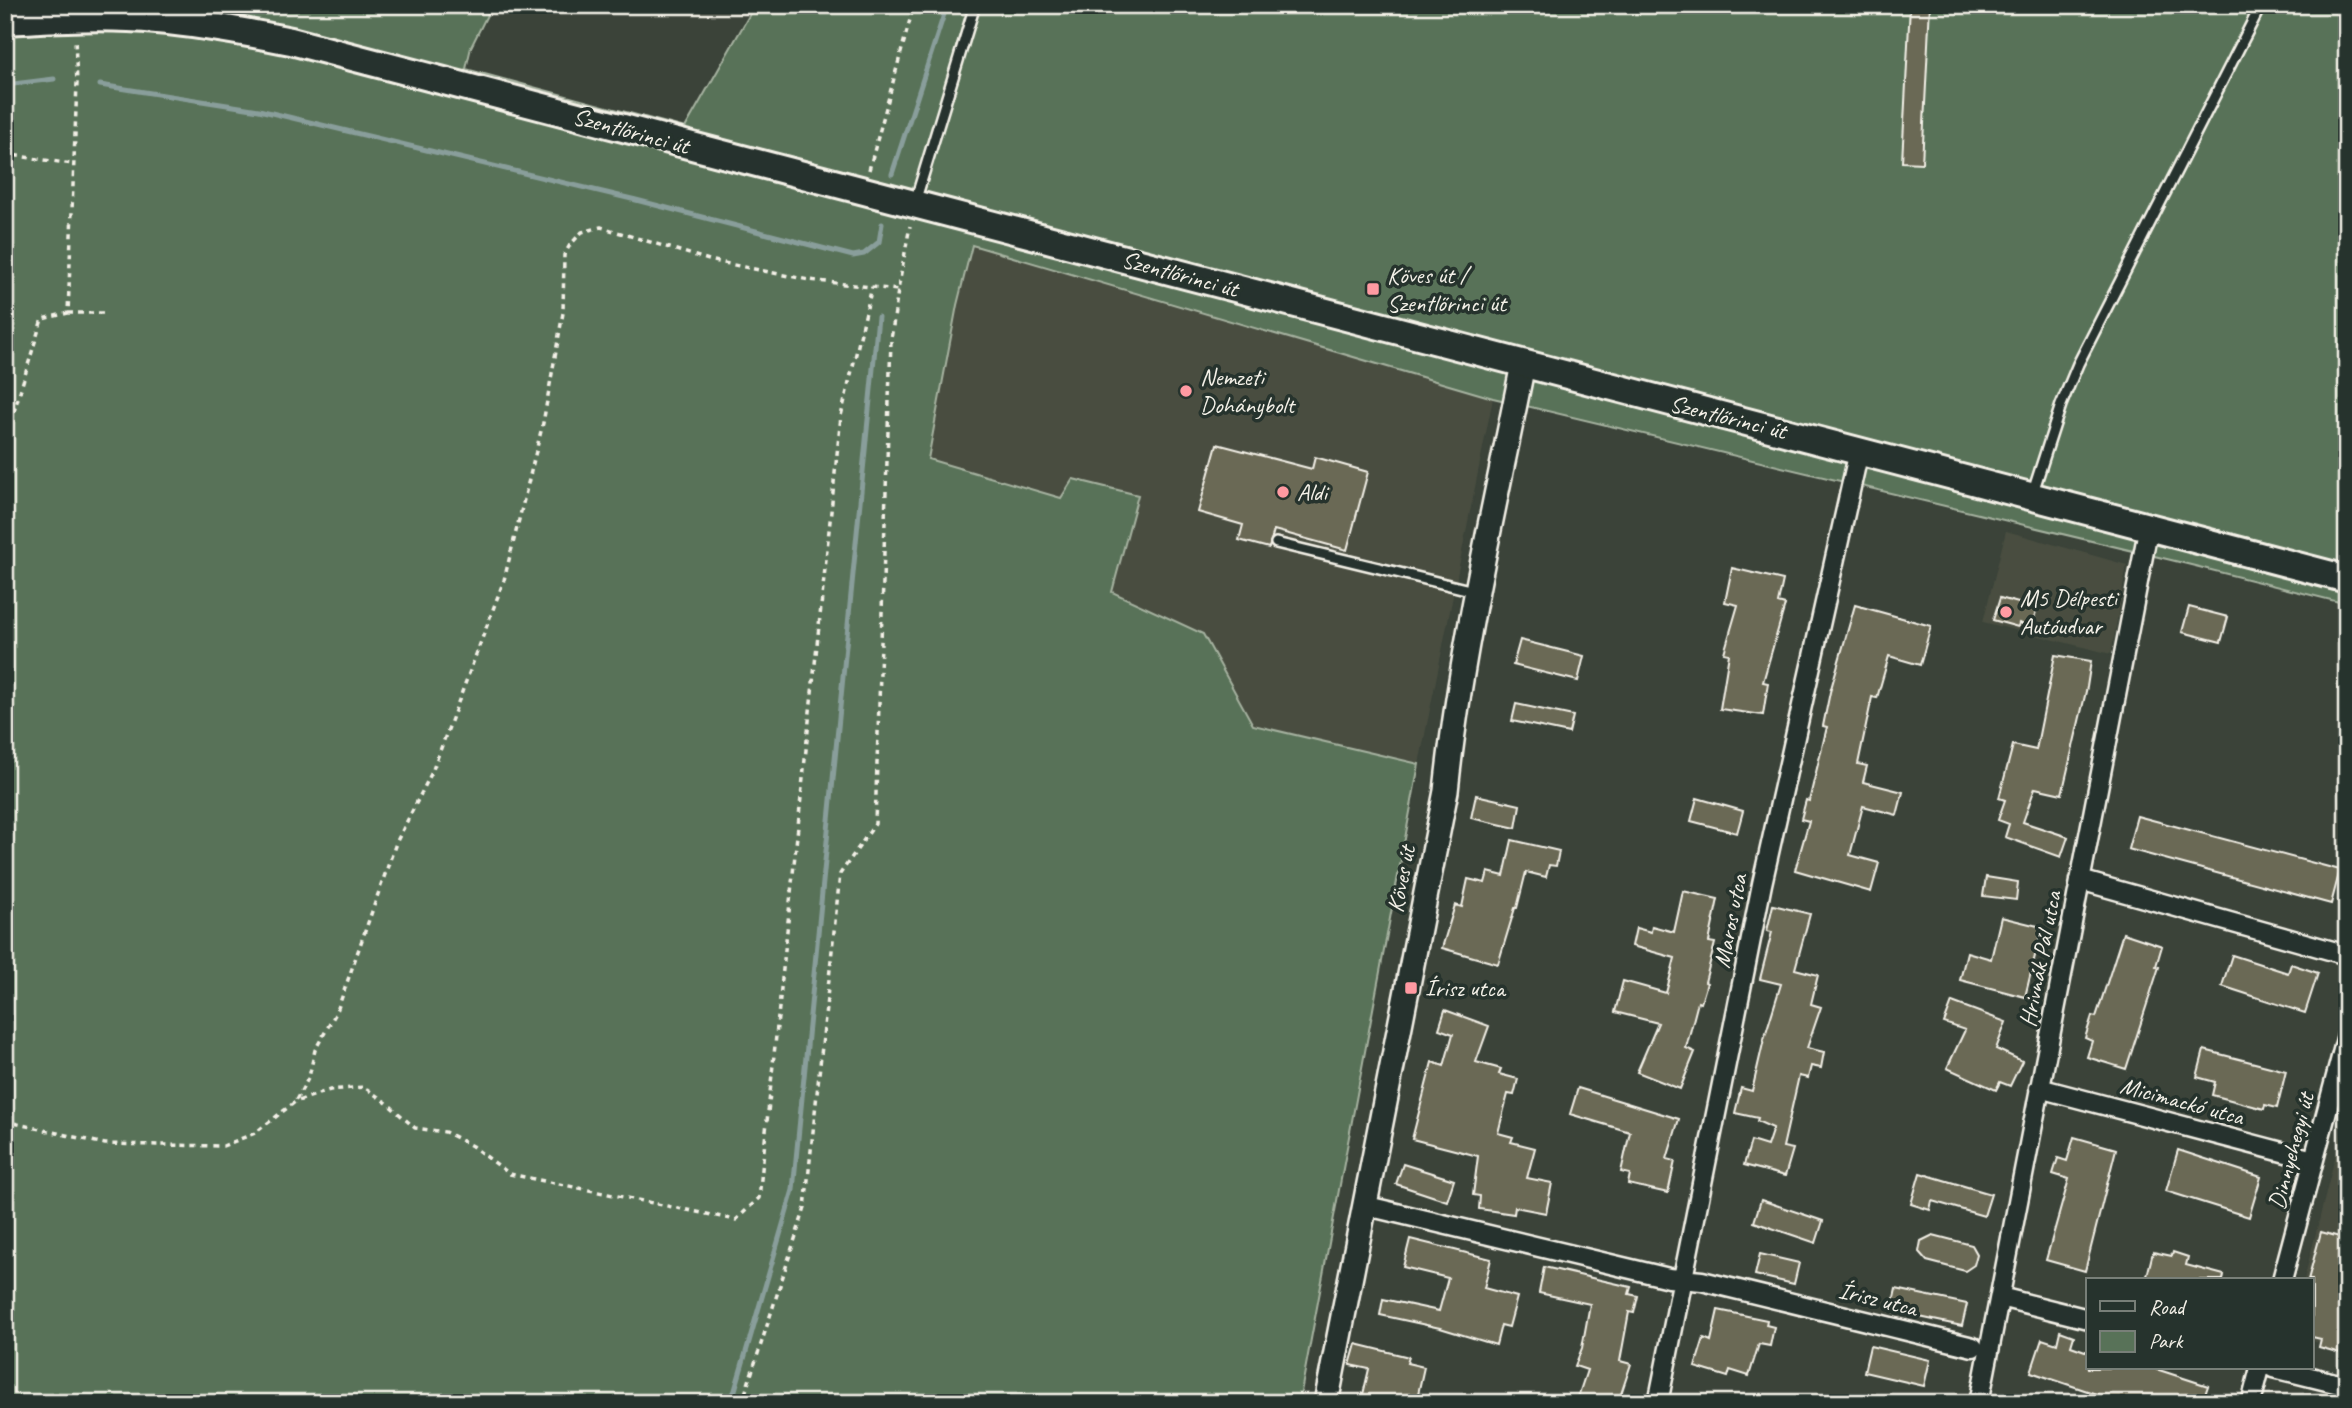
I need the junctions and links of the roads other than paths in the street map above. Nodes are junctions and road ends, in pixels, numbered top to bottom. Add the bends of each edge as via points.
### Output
1 (975, 5) edge
2 (2261, 5) edge
3 (5, 22) edge
4 (914, 204) junction
5 (1523, 364) junction
6 (1860, 451) junction
7 (2031, 496) junction
8 (2149, 526) junction
9 (1276, 543) dead end
10 (2347, 579) edge
11 (1476, 591) junction
12 (2080, 880) junction
13 (2347, 955) edge
14 (2347, 1035) edge
15 (2039, 1088) junction
16 (2313, 1160) junction
17 (1363, 1205) junction
18 (2283, 1278) edge
19 (1684, 1280) junction
20 (2000, 1297) junction
21 (2086, 1318) edge
22 (1973, 1347) dead end
23 (2259, 1370) edge
24 (2282, 1370) edge
25 (2347, 1386) edge
26 (1326, 1403) edge
27 (1658, 1403) edge
28 (1979, 1403) edge
29 (2251, 1403) edge

1 - 4 lane
2 - 7 lane via 2078,364
3 - 4 main road, Szentlőrinci út via 156,19 290,41
4 - 5 main road, Szentlőrinci út
5 - 6 main road, Szentlőrinci út
5 - 11 street, Köves út
6 - 7 main road, Szentlőrinci út
6 - 19 street, Maros utca via 1762,884
7 - 8 main road, Szentlőrinci út
8 - 10 main road, Szentlőrinci út
8 - 12 street, Hrivnák Pál utca
9 - 11 lane
11 - 17 street, Köves út via 1446,791
12 - 13 street
12 - 15 street, Hrivnák Pál utca
14 - 16 street, Dinnyehegyi út
15 - 16 street, Micimackó utca
15 - 20 street, Hrivnák Pál utca
16 - 18 street, Dinnyehegyi út
17 - 19 street, Írisz utca
17 - 26 street, Köves út
19 - 22 street, Írisz utca
19 - 27 street, Maros utca
20 - 21 street
20 - 28 street, Hrivnák Pál utca
23 - 29 street
24 - 25 street

